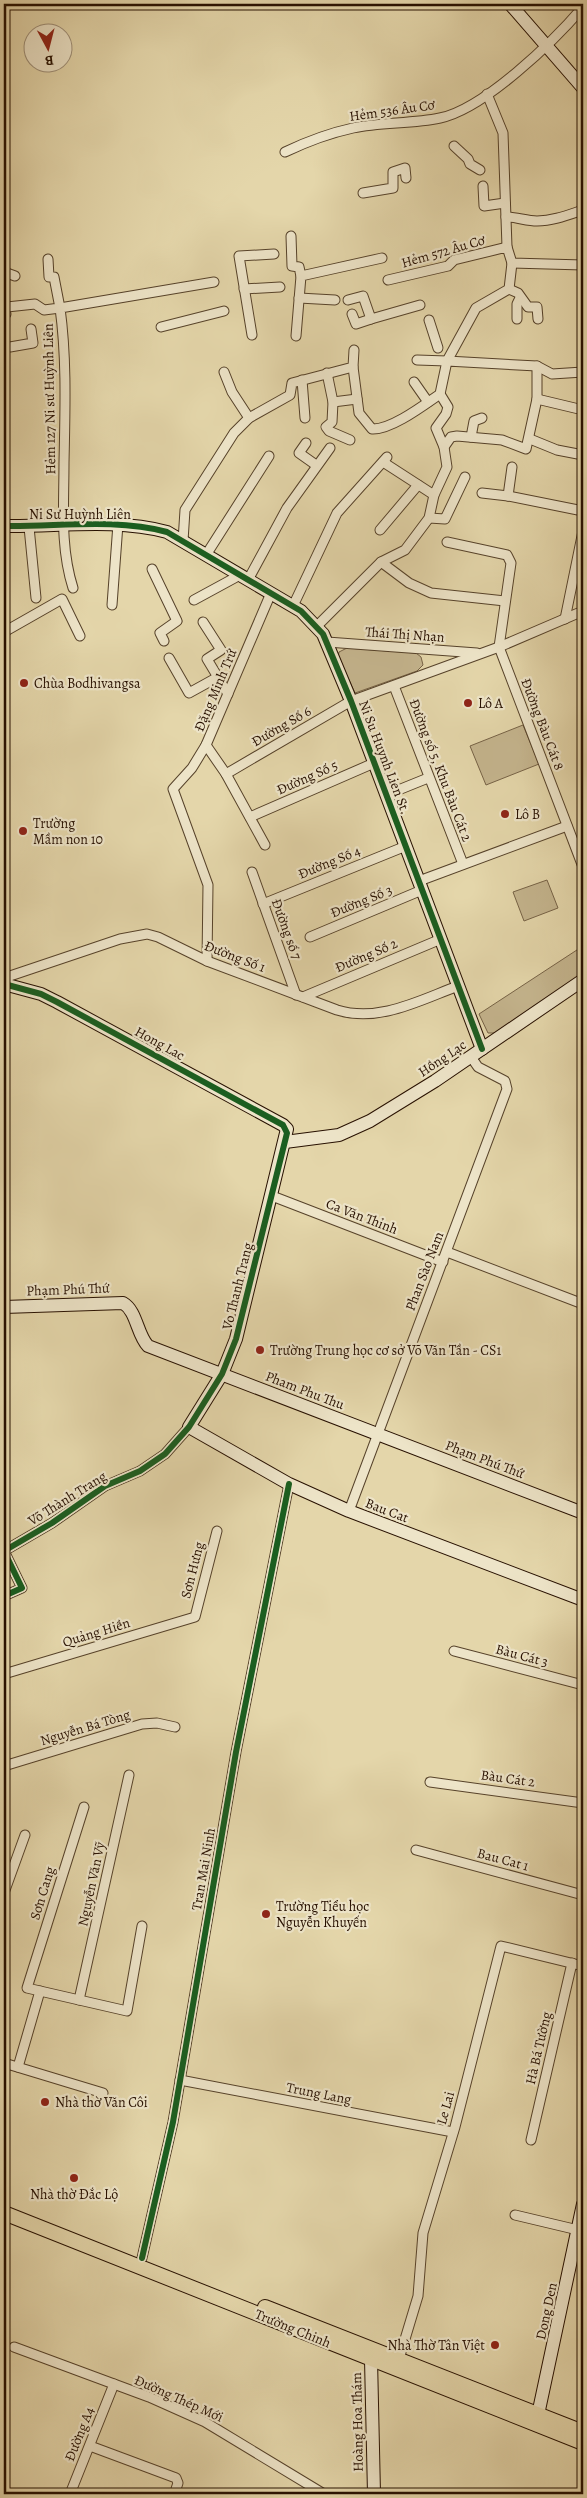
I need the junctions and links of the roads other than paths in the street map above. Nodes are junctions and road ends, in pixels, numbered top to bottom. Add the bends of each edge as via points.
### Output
1 (510, 4) edge
2 (581, 7) edge
3 (546, 48) junction
4 (583, 88) edge
5 (487, 94) junction
6 (454, 146) dead end
7 (284, 152) dead end
8 (480, 170) dead end
9 (406, 178) dead end
10 (483, 186) dead end
11 (363, 193) dead end
12 (505, 203) junction
13 (583, 210) edge
14 (506, 217) junction
15 (291, 236) dead end
16 (506, 247) junction
17 (274, 254) dead end
18 (382, 258) dead end
19 (48, 259) dead end
20 (512, 263) junction
21 (583, 265) edge
22 (4, 272) edge
23 (15, 276) dead end
24 (300, 276) junction
25 (388, 280) dead end
26 (214, 282) dead end
27 (280, 287) dead end
28 (244, 289) junction
29 (509, 289) junction
30 (299, 298) junction
31 (520, 298) junction
32 (335, 300) dead end
33 (348, 300) dead end
34 (420, 305) dead end
35 (60, 308) junction
36 (224, 311) dead end
37 (5, 312) edge
38 (352, 314) dead end
39 (371, 319) junction
40 (517, 319) dead end
41 (538, 319) dead end
42 (429, 320) dead end
43 (160, 327) dead end
44 (31, 329) dead end
45 (252, 335) dead end
46 (296, 336) dead end
47 (10, 347) dead end
48 (438, 348) dead end
49 (354, 350) dead end
50 (417, 360) dead end
51 (447, 361) junction
52 (353, 366) junction
53 (537, 366) junction
54 (224, 372) dead end
55 (583, 372) edge
56 (327, 374) junction
57 (302, 380) junction
58 (414, 382) dead end
59 (440, 394) junction
60 (357, 399) junction
61 (537, 399) junction
62 (333, 402) junction
63 (428, 402) junction
64 (583, 410) edge
65 (249, 418) junction
66 (305, 418) dead end
67 (482, 418) dead end
68 (471, 438) junction
69 (530, 439) junction
70 (350, 440) dead end
71 (306, 443) dead end
72 (444, 447) junction
73 (330, 448) dead end
74 (583, 455) edge
75 (269, 456) dead end
76 (316, 465) junction
77 (512, 466) dead end
78 (465, 477) dead end
79 (418, 485) junction
80 (482, 494) dead end
81 (434, 495) junction
82 (508, 496) junction
83 (583, 511) edge
84 (429, 518) junction
85 (118, 524) junction
86 (4, 526) edge
87 (62, 526) junction
88 (29, 527) junction
89 (380, 530) dead end
90 (583, 531) edge
91 (183, 541) junction
92 (447, 542) dead end
93 (206, 555) junction
94 (381, 562) junction
95 (152, 569) dead end
96 (244, 578) junction
97 (73, 588) dead end
98 (271, 593) junction
99 (36, 598) dead end
100 (194, 600) dead end
101 (505, 600) junction
102 (112, 605) dead end
103 (293, 606) junction
104 (583, 611) edge
105 (565, 619) junction
106 (203, 622) dead end
107 (317, 626) junction
108 (4, 632) edge
109 (80, 636) dead end
110 (164, 641) dead end
111 (327, 642) junction
112 (499, 647) junction
113 (480, 654) junction
114 (169, 658) dead end
115 (218, 677) junction
116 (394, 686) junction
117 (228, 694) junction
118 (351, 701) junction
119 (206, 745) junction
120 (374, 763) junction
121 (226, 774) junction
122 (428, 778) junction
123 (386, 795) junction
124 (250, 817) junction
125 (567, 826) junction
126 (265, 845) dead end
127 (406, 846) junction
128 (463, 864) junction
129 (583, 868) edge
130 (252, 872) dead end
131 (420, 886) junction
132 (263, 904) junction
133 (310, 937) dead end
134 (441, 939) junction
135 (207, 961) junction
136 (4, 978) edge
137 (583, 980) edge
138 (4, 984) edge
139 (458, 986) junction
140 (300, 996) junction
141 (482, 1049) junction
142 (471, 1057) junction
143 (285, 1142) junction
144 (272, 1196) junction
145 (446, 1252) junction
146 (443, 1262) junction
147 (583, 1304) edge
148 (4, 1307) edge
149 (222, 1374) junction
150 (189, 1427) junction
151 (377, 1434) junction
152 (289, 1484) junction
153 (349, 1511) junction
154 (583, 1513) edge
155 (217, 1531) dead end
156 (4, 1596) edge
157 (583, 1600) edge
158 (195, 1617) joint
159 (454, 1651) dead end
160 (4, 1674) edge
161 (583, 1686) edge
162 (175, 1727) dead end
163 (4, 1766) edge
164 (129, 1775) dead end
165 (430, 1782) dead end
166 (583, 1803) edge
167 (84, 1806) dead end
168 (25, 1835) dead end
169 (416, 1850) dead end
170 (4, 1893) edge
171 (583, 1896) edge
172 (142, 1926) dead end
173 (572, 1963) junction
174 (583, 1966) edge
175 (40, 1991) junction
176 (79, 2000) junction
177 (4, 2063) edge
178 (18, 2067) junction
179 (180, 2080) junction
180 (103, 2093) dead end
181 (453, 2132) junction
182 (531, 2140) dead end
183 (4, 2204) edge
184 (583, 2204) edge
185 (4, 2213) edge
186 (514, 2215) dead end
187 (578, 2230) junction
188 (142, 2258) junction
189 (301, 2326) junction
190 (14, 2347) dead end
191 (372, 2354) junction
192 (399, 2359) junction
193 (114, 2384) junction
194 (538, 2419) junction
195 (583, 2432) edge
196 (583, 2442) edge
197 (90, 2446) junction
198 (70, 2494) edge
199 (180, 2494) edge
200 (324, 2494) edge
201 (374, 2494) edge

1 - 3 street
2 - 3 street, Hẻm 536 Âu Cơ
3 - 4 street
3 - 5 street, Hẻm 536 Âu Cơ
5 - 7 street, Hẻm 536 Âu Cơ via 441,118 353,128
5 - 12 street via 503,133
6 - 8 street
9 - 11 street via 405,168 393,172 393,188
10 - 12 street via 484,206
12 - 14 street
13 - 14 street via 536,221
14 - 16 street
15 - 24 street via 292,266 299,267
16 - 20 street, Hẻm 572 Âu Cơ
16 - 25 street, Hẻm 572 Âu Cơ via 454,260 448,266
17 - 28 street via 239,256
18 - 24 street
19 - 35 street via 49,277 54,277
20 - 21 street
20 - 29 street
22 - 23 street
24 - 30 street
26 - 35 street, Hẻm 127 Ni sư Huỳnh Liên
27 - 28 street
28 - 45 street
29 - 31 street via 518,293
29 - 51 street via 476,308
30 - 32 street
30 - 46 street
31 - 40 street
31 - 41 street via 528,307 537,308
33 - 39 street via 363,296
34 - 39 street
35 - 37 street via 44,310 35,304
35 - 87 street, Hẻm 127 Ni sư Huỳnh Liên via 63,350
36 - 43 street
38 - 39 street via 356,324
42 - 48 street
44 - 47 street via 33,343
49 - 52 street
50 - 51 street
51 - 53 street
51 - 59 street
52 - 56 street
52 - 60 street
53 - 55 street via 552,374
53 - 61 street
54 - 65 street via 232,392
56 - 57 street
56 - 62 street
57 - 65 street via 292,383 290,395
57 - 66 street
58 - 63 street
59 - 63 street
59 - 72 street via 448,407 436,425
60 - 62 street
60 - 63 street via 359,413 372,429 379,430
61 - 64 street
61 - 69 street
62 - 70 street via 332,422 326,427 329,432
65 - 91 street via 234,433 185,510
67 - 68 street via 474,421
68 - 69 street via 502,440 526,449
68 - 72 street via 451,438
69 - 74 street via 557,450
71 - 76 street via 299,453
72 - 81 street via 447,467
73 - 76 street
75 - 93 street
76 - 96 street
77 - 82 street
78 - 84 street via 446,519
79 - 81 street
79 - 89 street
79 - 103 street via 385,460 337,513
80 - 82 street
81 - 84 street
82 - 83 street
84 - 94 street via 405,550
85 - 87 street, Ni Sư Huỳnh Liên
85 - 91 street, Ni Sư Huỳnh Liên via 167,532
85 - 102 street
86 - 88 street, Ni Sư Huỳnh Liên
87 - 88 street, Ni Sư Huỳnh Liên
87 - 97 street, Hẻm 127 Ni sư Huỳnh Liên via 66,566
88 - 99 street
90 - 105 street
91 - 93 street, Ni Su Huynh Lien St.
92 - 101 street via 507,555 511,563
93 - 96 street, Ni Su Huynh Lien St.
94 - 101 street via 409,583 431,593
94 - 107 street
95 - 110 street via 177,621 160,633
96 - 98 street, Ni Su Huynh Lien St.
96 - 100 street
98 - 103 street, Ni Su Huynh Lien St.
98 - 117 street, Đặng Minh Trứ
101 - 112 street
103 - 107 street, Ni Su Huynh Lien St.
104 - 105 street, Thái Thị Nhạn
105 - 112 street, Thái Thị Nhạn
106 - 115 street via 221,650 207,659
107 - 111 street, Ni Su Huynh Lien St.
108 - 109 street via 62,599
111 - 113 street, Thái Thị Nhạn
111 - 118 street, Ni Su Huynh Lien St.
112 - 113 street, Thái Thị Nhạn
112 - 125 street, Đường Bàu Cát 8
113 - 116 street, Thái Thị Nhạn
114 - 115 street via 189,693
115 - 117 street
116 - 118 street, Thái Thị Nhạn
116 - 122 street, Đường số 5, Khu Bàu Cát 2
117 - 119 street, Đặng Minh Trứ
118 - 120 street, Ni Su Huynh Lien St.
118 - 121 street, Đường Số 6
119 - 121 street
119 - 135 street, Đặng Minh Trứ via 192,768 172,789 208,885
120 - 123 street, Ni Su Huynh Lien St.
120 - 124 street, Đường Số 5
121 - 124 street
122 - 123 street
122 - 128 street, Đường số 5, Khu Bàu Cát 2
123 - 127 street, Ni Su Huynh Lien St.
124 - 126 street
125 - 128 street, Đường Số 3
125 - 129 street, Đường Bàu Cát 8
127 - 131 street, Ni Su Huynh Lien St.
127 - 132 street, Đường Số 4
128 - 131 street, Đường Số 3
130 - 132 street, Đường số 7
131 - 133 street, Đường Số 3
131 - 134 street, Ni Su Huynh Lien St.
132 - 140 street, Đường số 7
134 - 139 street, Ni Su Huynh Lien St.
134 - 140 street, Đường Số 2
135 - 136 street, Đường Số 1 via 158,937 139,934
135 - 140 street, Đường Số 1
137 - 141 street, Hồng Lạc
138 - 143 street, Hong Lac via 51,998 283,1125 287,1131
139 - 140 street, Đường Số 1 via 369,1014 342,1011
139 - 141 street, Ni Su Huynh Lien St.
141 - 142 street, Hồng Lạc
142 - 143 street via 355,1129 325,1138
142 - 145 street, Phan Sào Nam via 478,1067 504,1080 507,1088
143 - 144 street, Vo Thanh Trang
144 - 146 street, Ca Văn Thỉnh
144 - 149 street, Vo Thanh Trang via 240,1325
145 - 146 street, Phan Sào Nam
145 - 147 street
146 - 151 street, Phan Sào Nam
148 - 149 street, Phạm Phú Thứ via 122,1303 130,1309 148,1346
149 - 150 street, Vo Thanh Trang
149 - 151 street, Pham Phu Thu
150 - 152 street, Bau Cat
150 - 156 street, Võ Thành Trang via 165,1454 140,1471 106,1486 4,1551 22,1588
151 - 153 street, Phan Sào Nam
151 - 154 street, Phạm Phú Thứ
152 - 153 street, Bau Cat
152 - 179 street, Tran Mai Ninh via 241,1724
153 - 157 street, Bau Cat
155 - 158 street, Sơn Hưng
158 - 160 street, Quảng Hiền
159 - 161 street, Bàu Cát 3
162 - 163 street, Nguyễn Bá Tòng via 142,1724
164 - 176 street, Nguyễn Văn Vỹ
165 - 166 street, Bàu Cát 2
167 - 175 street, Sơn Cang via 27,1988
168 - 170 street
169 - 171 street, Bau Cat 1
172 - 176 street via 127,2011
173 - 174 street, Le Lai
173 - 181 street, Le Lai via 501,1946
173 - 182 street, Hà Bá Tường
175 - 176 street
175 - 178 street
177 - 178 street
178 - 180 street
179 - 181 street, Trung Lang
179 - 188 street, Tran Mai Ninh
181 - 192 street, Le Lai via 423,2232 418,2296
183 - 188 main road, Trường Chinh
184 - 187 street, Dong Den
185 - 189 main road, Trường Chinh
186 - 187 street
187 - 194 street, Dong Den
188 - 189 main road, Trường Chinh
189 - 191 main road, Trường Chinh
190 - 193 street, Đường Thép Mới
191 - 192 main road, Trường Chinh
191 - 194 main road, Trường Chinh
191 - 201 street, Hoàng Hoa Thám
192 - 194 main road, Trường Chinh
193 - 197 street, Đường A4
193 - 200 street, Đường Thép Mới via 205,2422
194 - 195 main road, Trường Chinh
194 - 196 main road, Trường Chinh
197 - 198 street, Đường A4
197 - 199 street via 176,2478 175,2492

